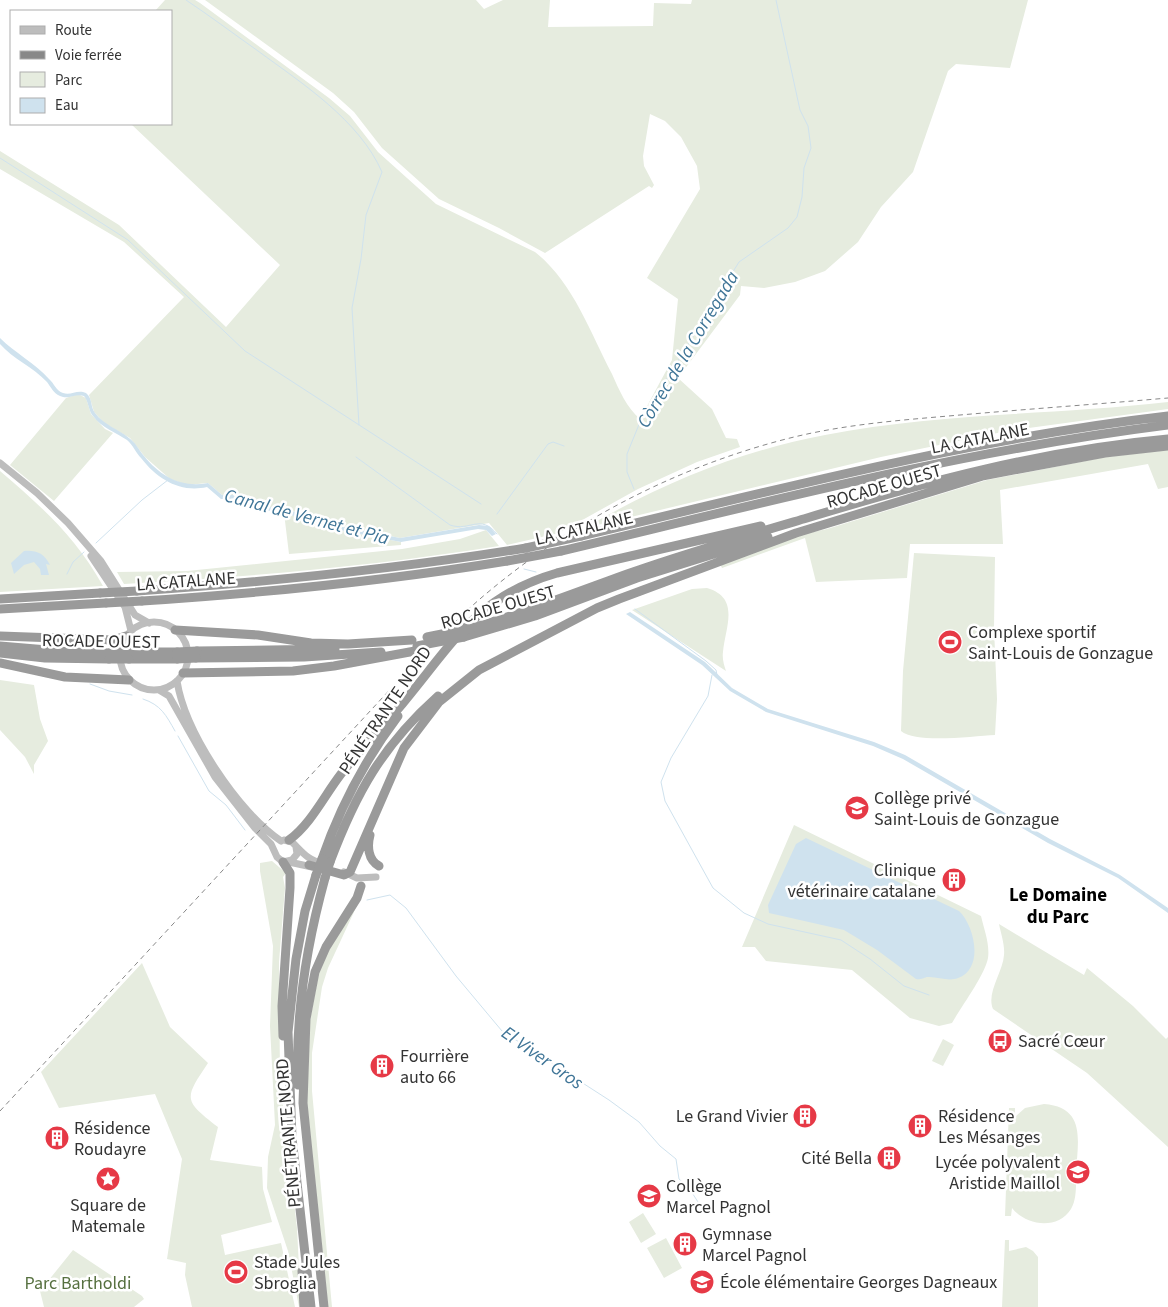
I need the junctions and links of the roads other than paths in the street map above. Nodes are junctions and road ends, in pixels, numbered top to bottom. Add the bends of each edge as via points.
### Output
1 (1168, 416) edge
2 (1168, 425) edge
3 (1168, 438) edge
4 (1168, 446) edge
5 (0, 463) edge
6 (0, 467) edge
7 (986, 475) junction
8 (878, 496) junction
9 (0, 599) edge
10 (597, 608) junction
11 (0, 609) edge
12 (149, 623) junction
13 (175, 630) junction
14 (128, 634) junction
15 (0, 636) edge
16 (461, 637) junction
17 (0, 646) edge
18 (415, 646) junction
19 (0, 653) edge
20 (109, 656) junction
21 (0, 663) edge
22 (180, 677) junction
23 (129, 680) junction
24 (159, 690) junction
25 (374, 818) junction
26 (285, 840) junction
27 (296, 847) junction
28 (275, 853) junction
29 (326, 860) junction
30 (286, 862) junction
31 (309, 865) junction
32 (379, 866) joint
33 (321, 876) junction
34 (357, 880) junction
35 (292, 1138) junction
36 (296, 1173) junction
37 (316, 1239) junction
38 (304, 1307) edge
39 (311, 1307) edge
40 (319, 1307) edge
41 (324, 1307) edge

1 - 9 highway, LA CATALANE, bridge via 1008,438 526,548 420,565 323,577
2 - 11 highway, LA CATALANE, bridge via 1020,446 891,472 561,550 419,575 323,587
3 - 8 highway via 1023,460
4 - 7 highway via 1105,452
5 - 12 main road via 68,523 101,561 136,615
6 - 14 main road via 47,507 84,548 125,607
7 - 10 highway via 796,533
7 - 16 highway, ROCADE OUEST via 850,512 597,592 535,616
8 - 16 highway via 535,579 488,606
8 - 18 highway, ROCADE OUEST, bridge via 634,572 527,612 427,638
10 - 25 highway via 479,670 439,702 404,748
10 - 29 highway, PÉNÉTRANTE NORD via 478,667 437,697 397,737 369,775
12 - 13 main road via 165,624
12 - 14 main road
13 - 18 highway via 258,635 311,643
13 - 22 main road via 187,650 187,662
14 - 15 highway via 113,640
14 - 23 main road via 120,654
16 - 18 highway, ROCADE OUEST, bridge
16 - 26 highway via 363,746 306,823
16 - 29 highway, PÉNÉTRANTE NORD via 379,742 360,772 336,820
17 - 20 highway, ROCADE OUEST
18 - 20 highway, ROCADE OUEST, bridge via 344,656
18 - 22 highway via 334,666 240,674 193,671
19 - 20 highway, ROCADE OUEST via 52,658
21 - 23 highway via 65,677
22 - 24 main road
22 - 26 main road via 187,714 223,779 263,828
23 - 24 main road via 146,689
24 - 28 main road via 169,696 215,777
25 - 32 highway via 368,848
25 - 34 highway
26 - 27 main road
26 - 28 main road via 276,846
27 - 30 main road via 295,858
27 - 34 main road via 307,858
28 - 30 main road
29 - 33 highway, PÉNÉTRANTE NORD, bridge
30 - 31 main road
30 - 35 highway via 290,880 282,1006 284,1080
31 - 34 main road
31 - 34 highway
32 - 34 main road via 373,881
33 - 35 highway, PÉNÉTRANTE NORD via 305,911 291,994 288,1074
33 - 37 highway, PÉNÉTRANTE NORD via 306,958 296,1048 299,1114
34 - 37 highway via 357,898 326,947 315,972 306,1019 303,1103
35 - 36 highway, PÉNÉTRANTE NORD
36 - 38 highway
36 - 39 highway, PÉNÉTRANTE NORD
37 - 40 highway, PÉNÉTRANTE NORD
37 - 41 highway

